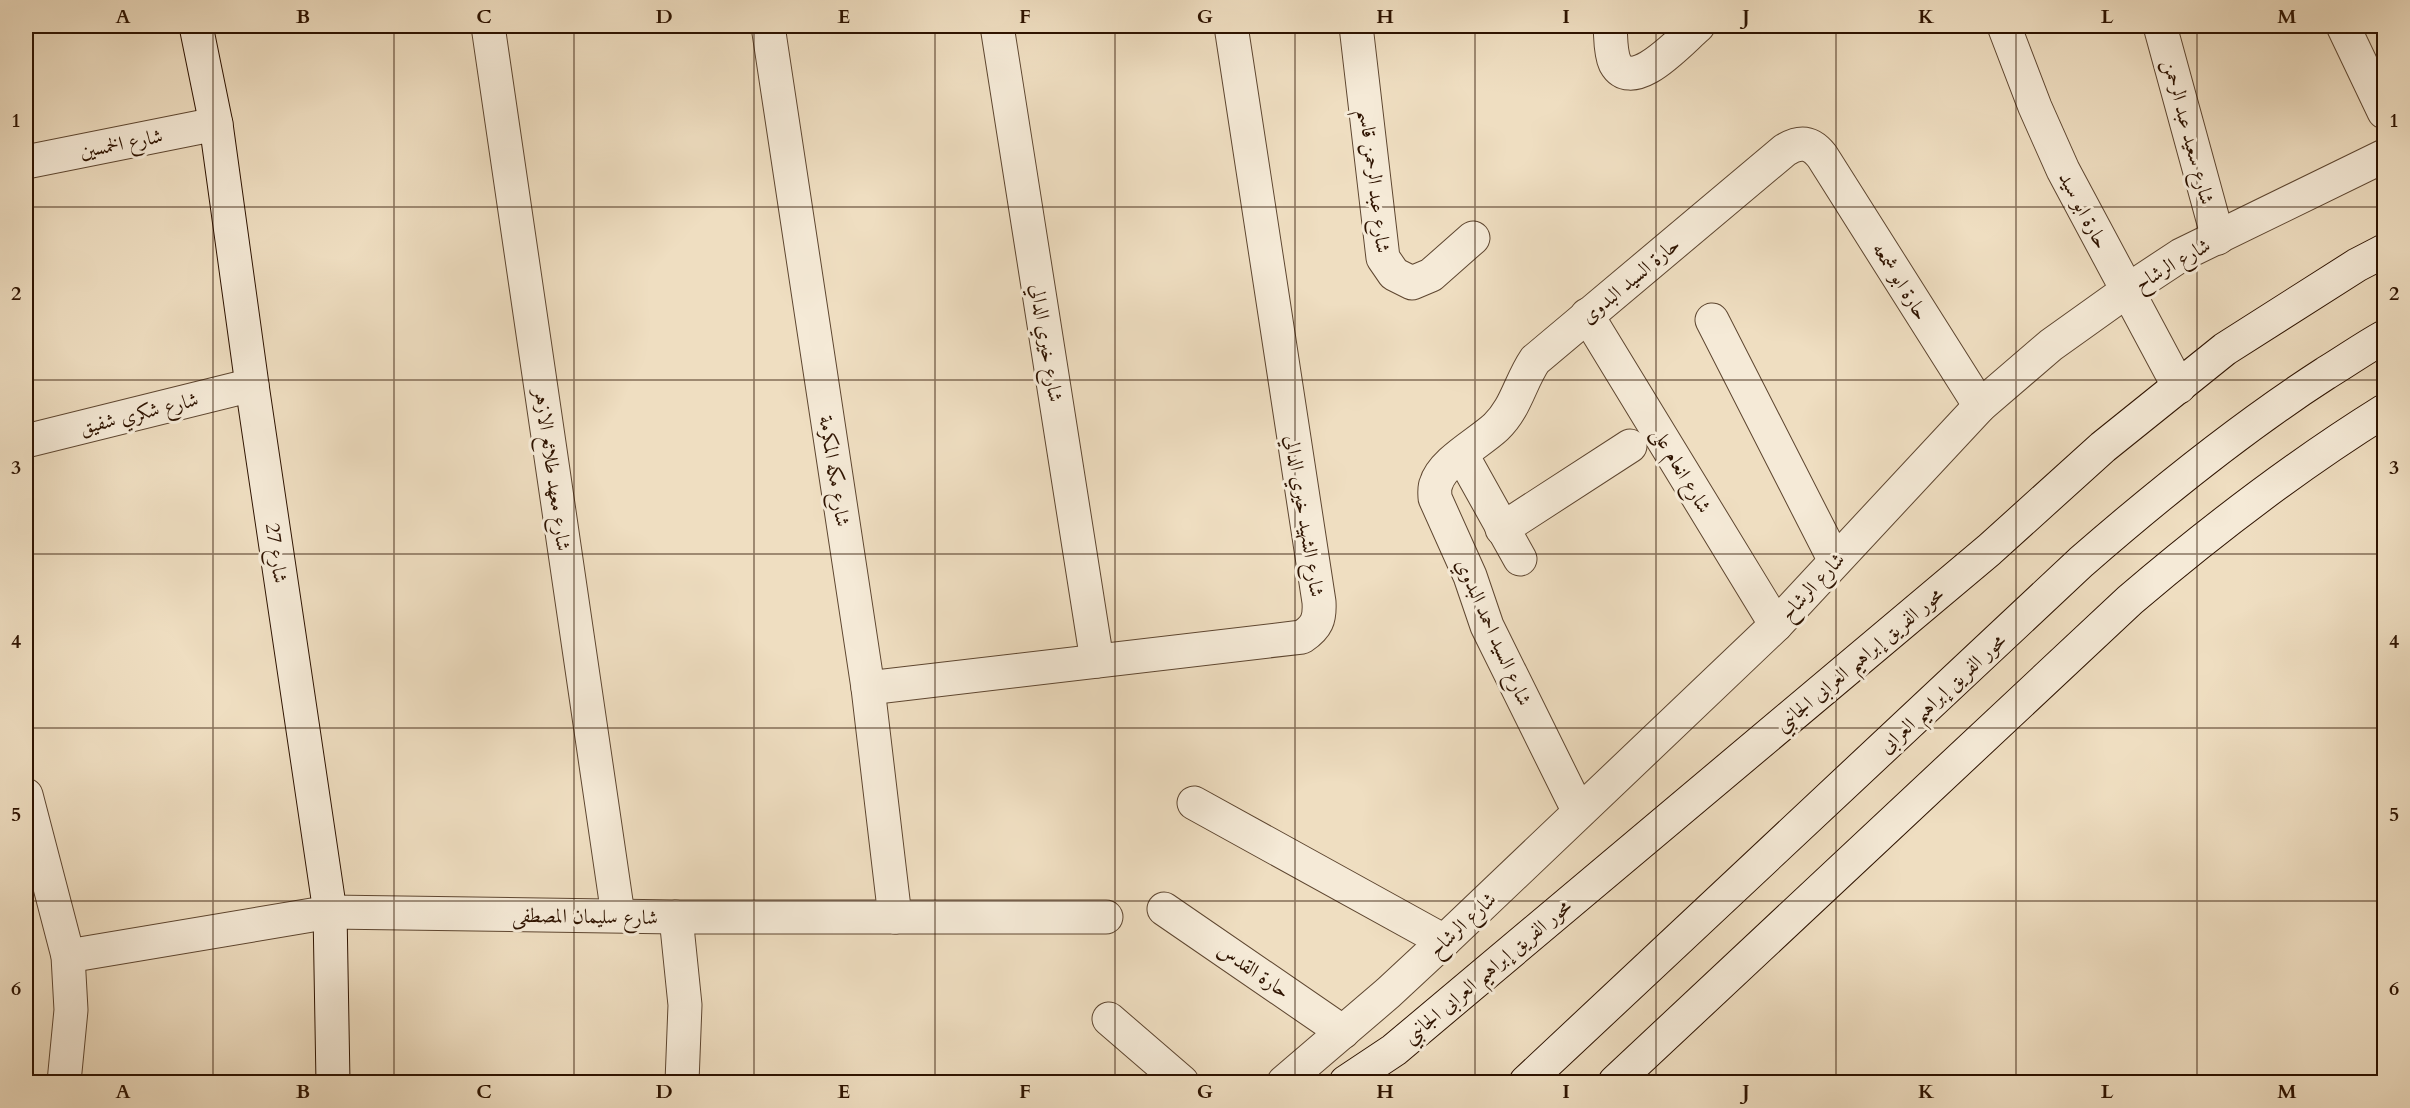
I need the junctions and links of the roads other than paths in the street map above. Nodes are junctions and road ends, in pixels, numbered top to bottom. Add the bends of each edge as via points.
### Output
1 (196, 26) edge
2 (488, 26) edge
3 (768, 26) edge
4 (997, 26) edge
5 (1231, 26) edge
6 (1356, 26) edge
7 (1610, 26) edge
8 (1698, 26) edge
9 (2004, 26) edge
10 (2160, 26) edge
11 (2343, 26) edge
12 (2385, 112) edge
13 (216, 124) junction
14 (1822, 156) joint
15 (2385, 156) edge
16 (26, 162) edge
17 (1473, 238) dead end
18 (2218, 238) junction
19 (2385, 251) edge
20 (2128, 290) junction
21 (1587, 315) junction
22 (1712, 320) dead end
23 (2385, 337) edge
24 (252, 385) junction
25 (2179, 387) junction
26 (1980, 406) junction
27 (2385, 411) edge
28 (26, 441) edge
29 (1630, 446) dead end
30 (1462, 455) junction
31 (1502, 529) junction
32 (1520, 559) dead end
33 (1836, 561) junction
34 (1776, 626) junction
35 (1097, 661) junction
36 (868, 688) junction
37 (26, 795) edge
38 (1194, 803) dead end
39 (1579, 813) junction
40 (1164, 909) dead end
41 (330, 912) junction
42 (618, 915) junction
43 (676, 917) junction
44 (895, 917) junction
45 (1106, 917) dead end
46 (1444, 941) junction
47 (68, 956) junction
48 (1109, 1018) dead end
49 (1343, 1032) junction
50 (64, 1083) edge
51 (333, 1083) edge
52 (682, 1083) edge
53 (1182, 1083) edge
54 (1284, 1083) edge
55 (1346, 1083) edge
56 (1526, 1083) edge
57 (1615, 1083) edge

1 - 13 street, شارع 27
2 - 42 street, شارع معهد طلائع الازهر
3 - 36 street, شارع مكه المكرمة
4 - 35 street, شارع خيري الدالي
5 - 35 street, شارع الشهيد خيري الدالي via 1320,616 1314,629 1302,637
6 - 17 street, شارع عبد الرحمن قاسم via 1383,258 1394,274 1412,283 1431,275
7 - 8 street via 1616,65 1636,74
9 - 20 street, حارة ابو سيد via 2063,170
10 - 18 street, شارع سعيد عبد الرحمن
11 - 12 street
13 - 16 street, شارع الخمسين
13 - 24 street, شارع 27
14 - 21 street, حارة السيد البدوى via 1805,143 1785,150
14 - 26 street, حارة ابو شمعه
15 - 18 street, شارع الرشاح
18 - 20 street, شارع الرشاح via 2181,255
19 - 25 street, محور الفريق إبراهيم العرابى الجانبي via 2225,349
20 - 25 street, حارة ابو سيد
20 - 26 street, شارع الرشاح via 2051,345
21 - 30 street, حارة السيد البدوى via 1535,360 1511,409
21 - 34 street, شارع انعام على
22 - 33 street
23 - 56 street, محور الفريق إبراهيم العرابى via 2226,442 2080,562
24 - 28 street, شارع شكري شفيق
24 - 41 street, شارع 27
25 - 55 street, محور الفريق إبراهيم العرابى الجانبي via 2103,447 1989,550 1394,1050
26 - 33 street, شارع الرشاح
27 - 57 street via 2270,487 2130,600
29 - 31 street
30 - 31 street
30 - 39 street, شارع السيد احمد البدوي via 1442,473 1435,498 1470,576 1486,626
31 - 32 street
33 - 34 street, شارع الرشاح
34 - 39 street, شارع الرشاح
35 - 36 street, شارع الشهيد خيري الدالي
36 - 44 street, شارع مكه المكرمة
37 - 47 street
38 - 46 street
39 - 46 street, شارع الرشاح
40 - 49 street, حارة القدس
41 - 42 street, شارع سليمان المصطفى
41 - 47 street, شارع سليمان المصطفى
41 - 51 street, شارع 27
42 - 43 street, شارع سليمان المصطفى
43 - 44 street, شارع سليمان المصطفى
43 - 52 street via 685,1005
44 - 45 street, شارع سليمان المصطفى
46 - 49 street, شارع الرشاح
47 - 50 street via 71,1010
48 - 53 street
49 - 54 street, شارع الرشاح

